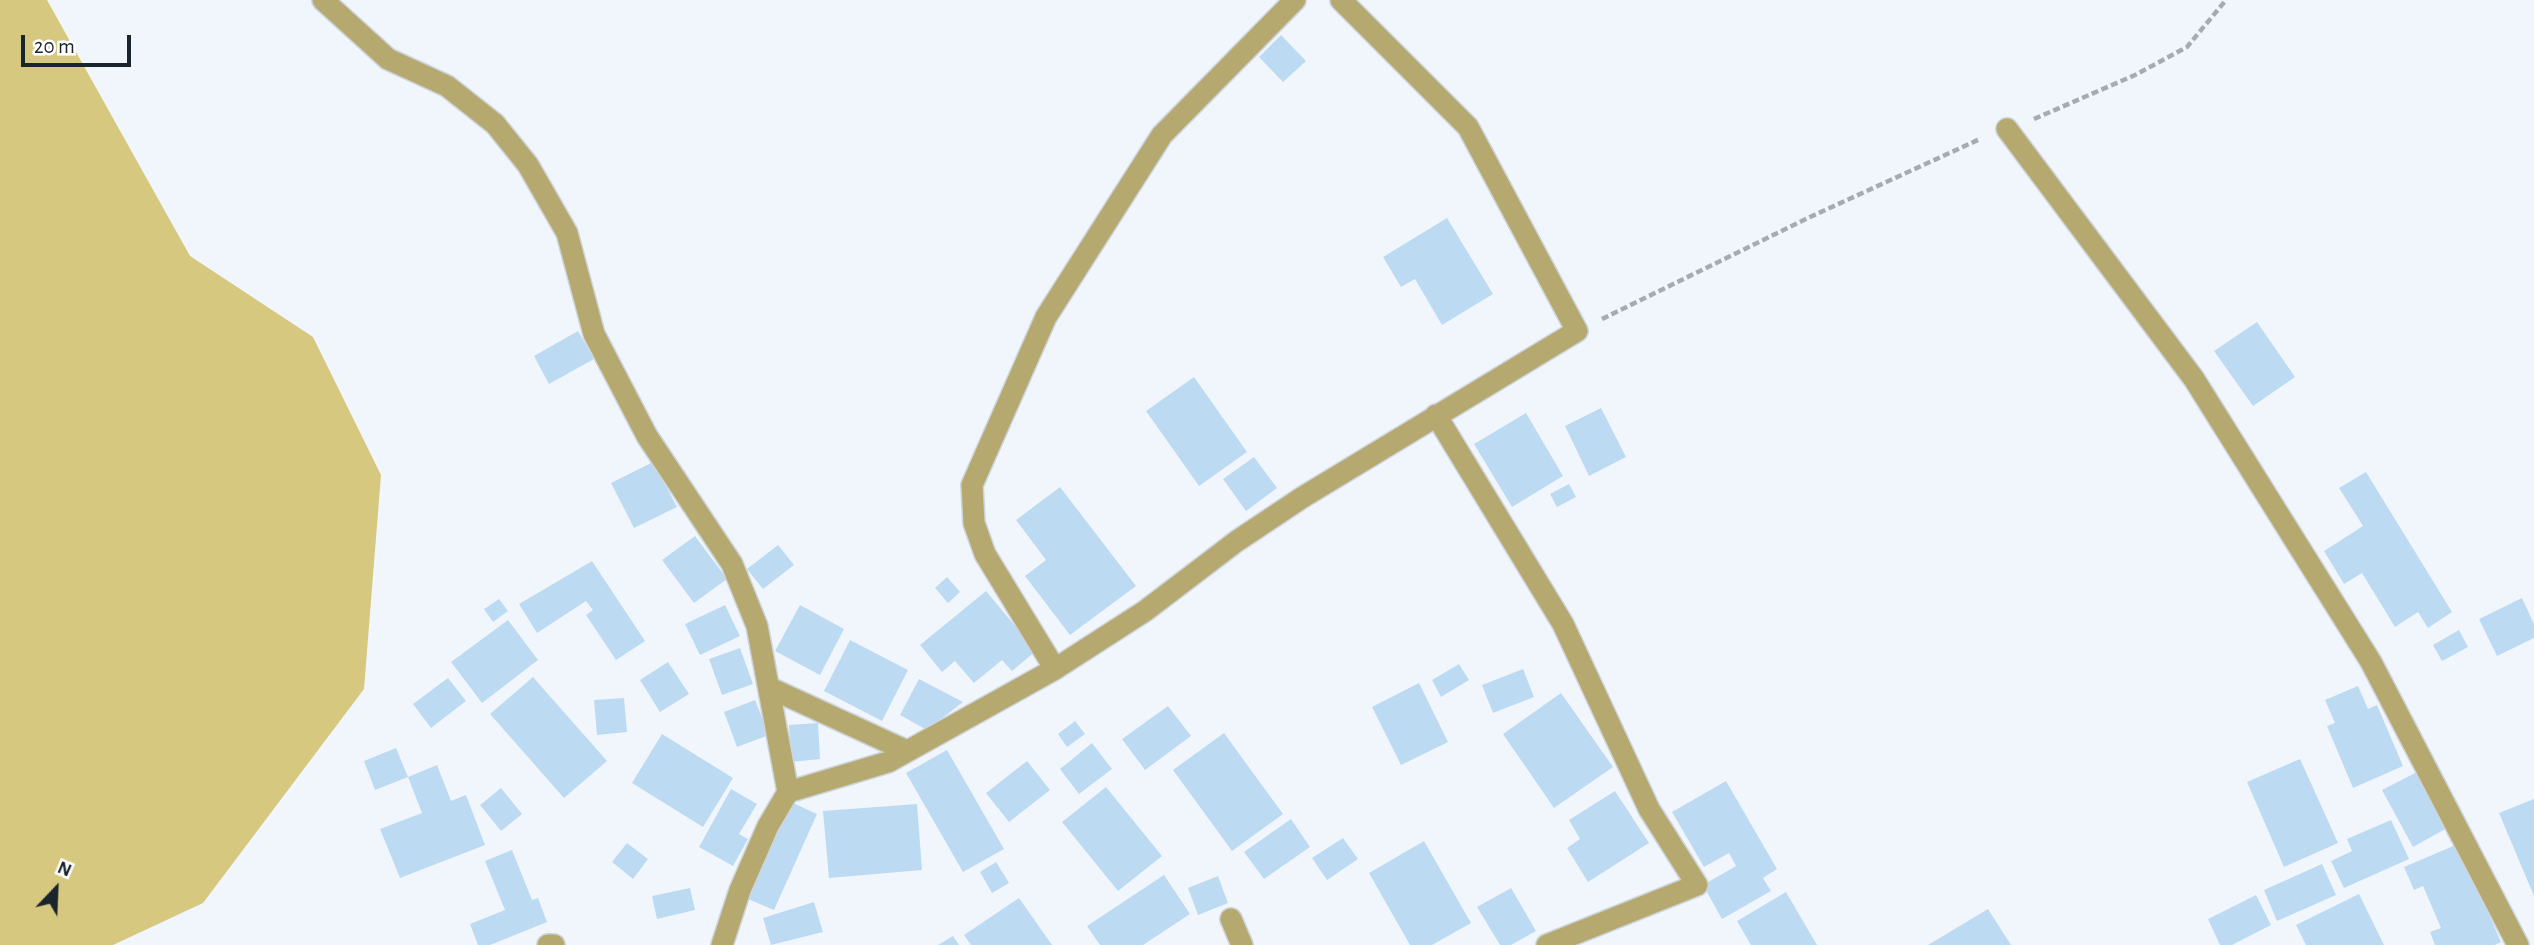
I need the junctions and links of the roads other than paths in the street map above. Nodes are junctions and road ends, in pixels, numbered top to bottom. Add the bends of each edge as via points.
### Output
1 (323, 0) edge
2 (1296, 0) edge
3 (1341, 0) edge
4 (2007, 129) road end
5 (1436, 415) junction
6 (1055, 669) junction
7 (770, 688) junction
8 (907, 751) junction
9 (788, 792) junction
10 (1231, 919) dead end
11 (548, 945) edge
12 (554, 945) edge
13 (722, 945) edge
14 (1242, 945) edge
15 (1546, 945) edge
16 (2518, 945) edge

1 - 7 street via 388,60 447,86 495,124 528,164 567,233 599,345 647,436 732,564 757,626
2 - 6 street via 1162,135 1046,317 972,485 974,523 985,554
3 - 5 street via 1468,127 1577,331
4 - 16 street via 2209,403 2371,662
5 - 6 street via 1292,504 1145,611
5 - 15 street via 1563,624 1650,809 1697,885
6 - 8 street
7 - 8 street
7 - 9 street
8 - 9 street via 888,762
9 - 13 street via 740,890
10 - 14 street
11 - 12 street

